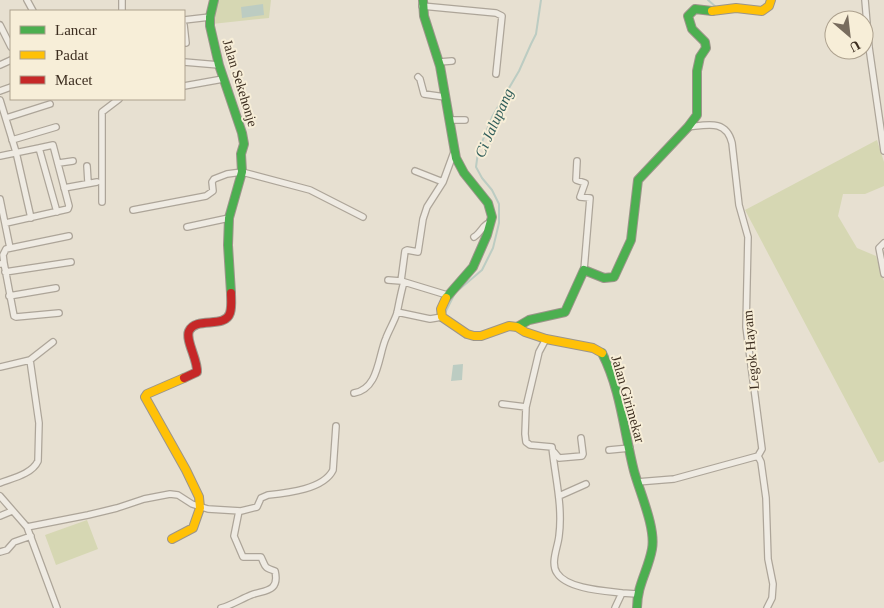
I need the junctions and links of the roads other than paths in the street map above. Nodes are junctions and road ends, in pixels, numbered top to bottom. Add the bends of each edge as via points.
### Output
1 (214, 0) edge
2 (770, 0) edge
3 (865, 0) edge
4 (422, 3) edge
5 (210, 16) junction
6 (185, 20) edge
7 (0, 25) edge
8 (185, 34) edge
9 (186, 43) dead end
10 (10, 45) edge
11 (452, 61) dead end
12 (185, 62) edge
13 (439, 62) junction
14 (218, 65) junction
15 (496, 74) dead end
16 (418, 77) dead end
17 (223, 79) junction
18 (185, 86) edge
19 (445, 98) junction
20 (0, 100) edge
21 (118, 100) edge
22 (50, 104) dead end
23 (6, 118) junction
24 (450, 120) junction
25 (465, 120) dead end
26 (56, 127) dead end
27 (688, 127) junction
28 (12, 140) junction
29 (39, 148) junction
30 (884, 151) edge
31 (16, 152) junction
32 (454, 152) junction
33 (0, 156) edge
34 (73, 161) dead end
35 (577, 161) dead end
36 (59, 163) junction
37 (87, 166) dead end
38 (415, 171) dead end
39 (242, 173) junction
40 (88, 182) junction
41 (97, 182) dead end
42 (443, 182) junction
43 (64, 188) junction
44 (0, 199) edge
45 (102, 202) dead end
46 (133, 210) dead end
47 (57, 212) junction
48 (363, 217) dead end
49 (31, 218) junction
50 (229, 218) junction
51 (491, 222) junction
52 (6, 223) junction
53 (187, 227) dead end
54 (69, 236) dead end
55 (474, 237) dead end
56 (884, 243) edge
57 (10, 248) junction
58 (71, 262) dead end
59 (2, 264) edge
60 (584, 270) junction
61 (5, 272) junction
62 (884, 274) edge
63 (388, 280) dead end
64 (402, 281) junction
65 (56, 288) dead end
66 (447, 295) junction
67 (9, 296) junction
68 (397, 312) junction
69 (59, 313) dead end
70 (442, 317) junction
71 (517, 326) junction
72 (546, 338) junction
73 (53, 342) dead end
74 (30, 360) junction
75 (0, 367) edge
76 (354, 393) dead end
77 (502, 404) dead end
78 (526, 406) junction
79 (336, 426) dead end
80 (581, 438) dead end
81 (552, 448) junction
82 (630, 448) junction
83 (609, 450) dead end
84 (758, 456) junction
85 (637, 482) junction
86 (0, 484) edge
87 (586, 484) dead end
88 (0, 496) edge
89 (559, 496) junction
90 (200, 508) junction
91 (12, 511) junction
92 (239, 511) junction
93 (0, 516) edge
94 (27, 527) junction
95 (31, 536) junction
96 (172, 538) dead end
97 (0, 552) edge
98 (622, 593) junction
99 (637, 594) junction
100 (57, 608) edge
101 (221, 608) edge
102 (615, 608) edge
103 (637, 608) edge
104 (768, 608) edge

1 - 5 street, Jalan Sekehonje
2 - 27 street via 769,6 762,11 695,9 688,16 692,28 706,42 706,48 697,71 697,114
3 - 30 street
4 - 13 street
4 - 15 street via 502,16
5 - 6 street
5 - 14 street, Jalan Sekehonje
7 - 10 street
8 - 9 street
11 - 13 street
12 - 14 street
13 - 19 street
14 - 17 street, Jalan Sekehonje
16 - 19 street via 424,94
17 - 18 street
17 - 39 street, Jalan Sekehonje via 242,133
19 - 24 street
20 - 23 street
21 - 45 street via 102,112
22 - 23 street
23 - 28 street
24 - 25 street
24 - 32 street
26 - 28 street
27 - 60 street via 638,180 631,240 614,277 605,278
27 - 84 street, Legok Hayam via 714,124 725,128 732,143 739,205 748,237 746,327 762,449
28 - 31 street
29 - 31 street
29 - 36 street via 53,145
29 - 47 street
31 - 33 street
31 - 49 street
32 - 42 street
32 - 51 street via 460,168 490,206
34 - 36 street
35 - 60 street via 576,180 585,182 580,197 590,198
36 - 43 street
37 - 40 street
38 - 42 street
39 - 46 street via 214,179 213,191 206,196
39 - 48 street via 310,190
39 - 50 street, Jalan Sekehonje
40 - 41 street
40 - 43 street
42 - 64 street via 427,207 418,252 405,251
43 - 47 street via 69,206
44 - 52 street
47 - 49 street
49 - 52 street
50 - 53 street
50 - 90 street, Jalan Sekehonje via 230,314 223,320 192,326 189,342 197,372 145,397 186,470 199,497
51 - 55 street
51 - 66 street via 473,267
52 - 57 street
54 - 57 street
56 - 62 street via 879,248
57 - 59 street via 3,252
58 - 61 street
59 - 61 street
60 - 71 street via 565,312 534,318
61 - 67 street
63 - 64 street
64 - 66 street
64 - 68 street
65 - 67 street
66 - 70 street via 440,312
67 - 69 street via 12,313 16,317
68 - 70 street via 430,319
68 - 76 street via 373,378 368,386
70 - 71 street via 474,336
71 - 72 street, Jalan Girimekar
72 - 78 street via 539,352
72 - 82 street, Jalan Girimekar via 593,348 602,353
73 - 74 street
74 - 75 street
74 - 86 street via 40,423 38,461 31,470
77 - 78 street
78 - 81 street via 526,442
79 - 92 street via 332,470 324,482 268,495 261,498 257,507
80 - 81 street via 582,456 558,458
81 - 89 street
82 - 83 street
82 - 85 street, Jalan Girimekar
84 - 85 street via 674,479
84 - 104 street, Legok Hayam via 766,498 768,559 773,584
85 - 99 street, Jalan Girimekar via 653,542
87 - 89 street
88 - 91 street
89 - 98 street via 561,516 555,571 572,583
90 - 92 street
90 - 94 street via 170,494
90 - 96 street via 193,528
91 - 93 street
91 - 94 street
92 - 101 street via 234,536 243,557 261,557 266,568 275,571 276,575 273,586 266,592
94 - 95 street
95 - 97 street
95 - 100 street
98 - 99 street
98 - 102 street
99 - 103 street, Jalan Girimekar

